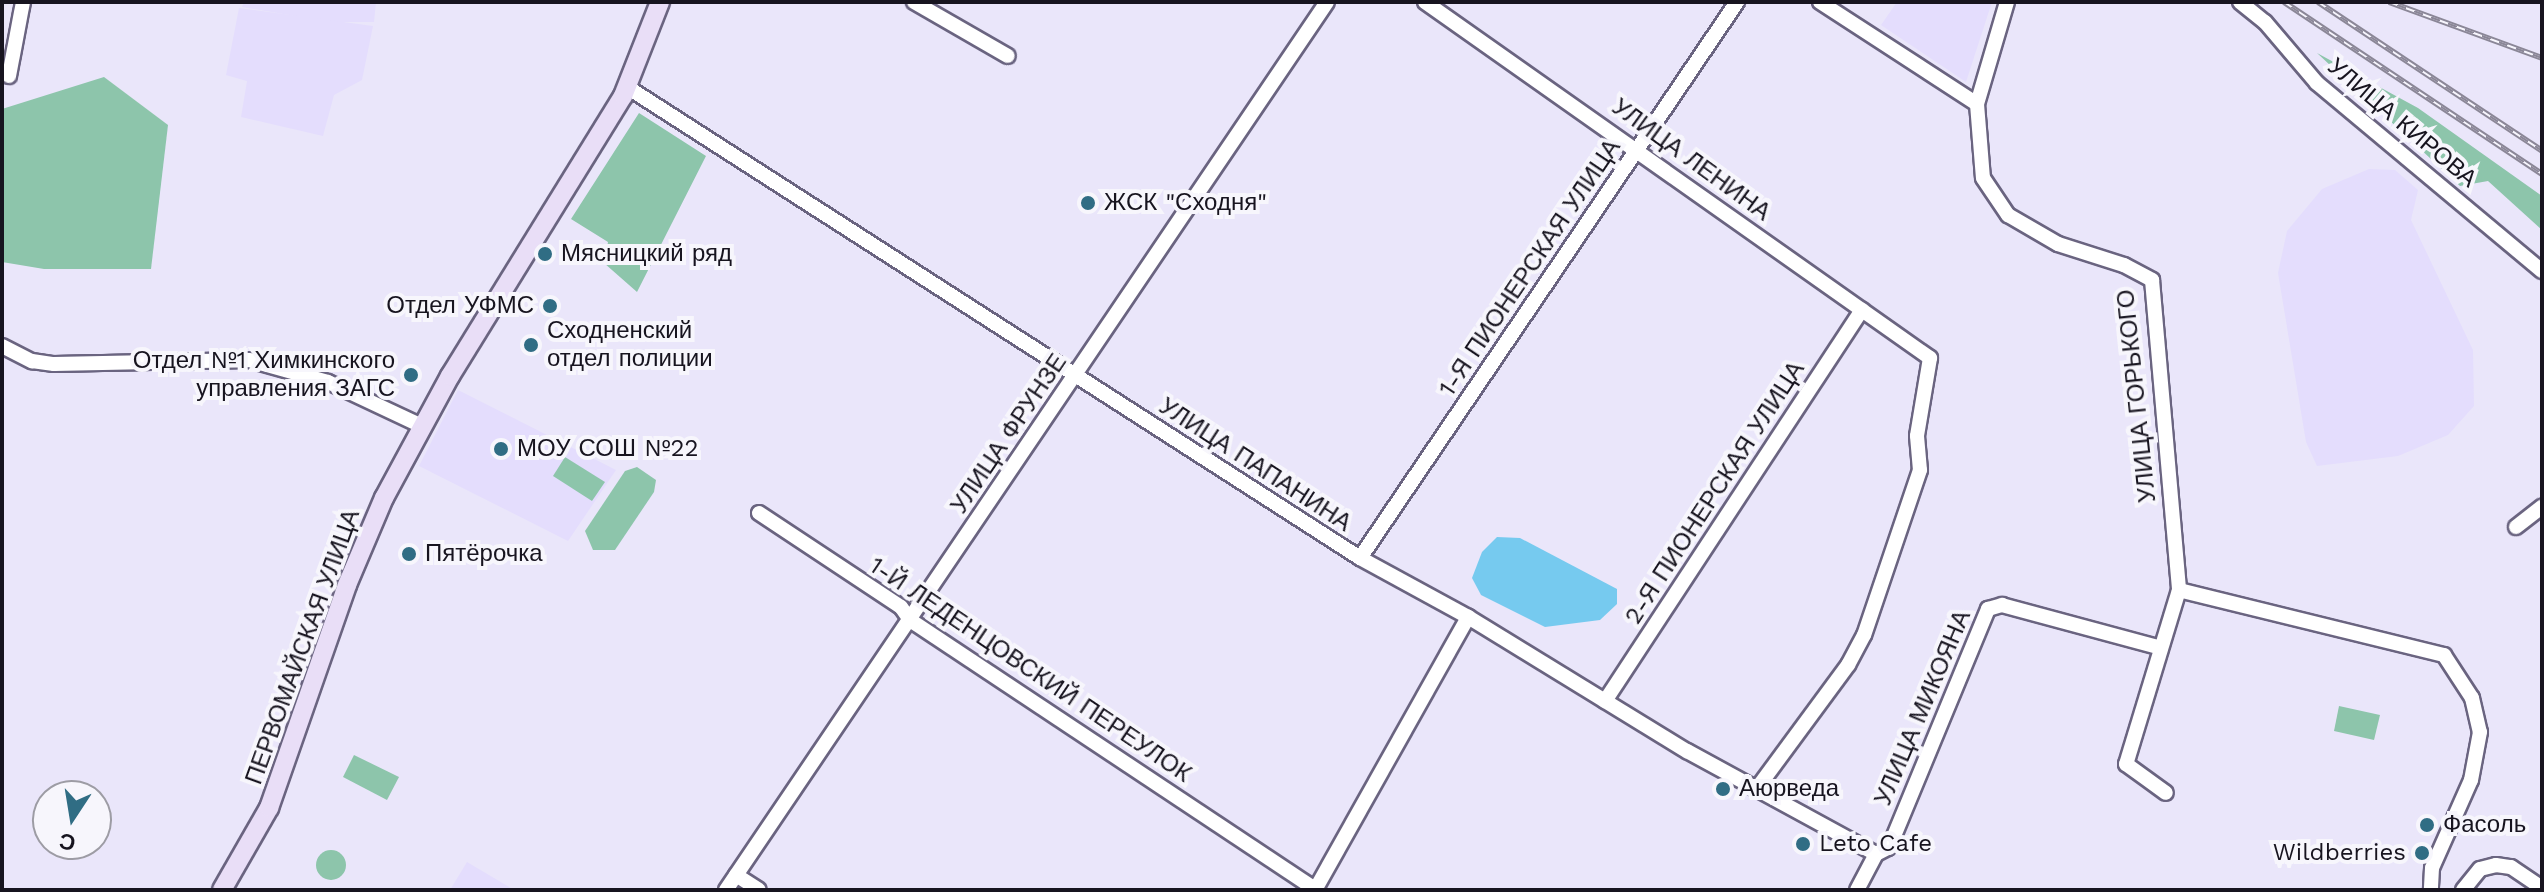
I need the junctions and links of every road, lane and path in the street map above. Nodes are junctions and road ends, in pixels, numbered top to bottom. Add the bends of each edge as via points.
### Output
1 (23, 2) edge
2 (660, 2) edge
3 (914, 2) edge
4 (1327, 2) edge
5 (1425, 2) edge
6 (1737, 2) edge
7 (1820, 2) edge
8 (2007, 2) edge
9 (2240, 2) edge
10 (1008, 56) dead end
11 (9, 76) dead end
12 (627, 87) junction
13 (1977, 104) junction
14 (1638, 148) junction
15 (2542, 271) edge
16 (1862, 310) junction
17 (2, 346) edge
18 (1074, 376) junction
19 (422, 426) junction
20 (2542, 507) edge
21 (759, 513) dead end
22 (2516, 527) dead end
23 (1360, 558) junction
24 (2179, 590) junction
25 (1468, 617) junction
26 (910, 620) junction
27 (2158, 647) junction
28 (1605, 701) junction
29 (1756, 790) junction
30 (2166, 793) dead end
31 (1876, 854) junction
32 (736, 875) junction
33 (2542, 888) edge
34 (222, 890) edge
35 (726, 890) edge
36 (759, 890) edge
37 (1315, 890) edge
38 (1857, 890) edge
39 (2431, 890) edge
40 (2463, 890) edge

1 - 11 street
2 - 12 main road, ПЕРВОМАЙСКАЯ УЛИЦА
3 - 10 street
4 - 18 street, УЛИЦА ФРУНЗЕ
5 - 14 street, УЛИЦА ЛЕНИНА
6 - 14 street, 1-Я ПИОНЕРСКАЯ УЛИЦА
7 - 13 street
8 - 13 street, УЛИЦА ГОРЬКОГО
9 - 15 street, УЛИЦА КИРОВА via 2265,22 2317,83
12 - 18 street, УЛИЦА ПАПАНИНА
12 - 19 main road, ПЕРВОМАЙСКАЯ УЛИЦА
13 - 24 street, УЛИЦА ГОРЬКОГО via 1983,178 2008,215 2058,244 2152,280
14 - 16 street, УЛИЦА ЛЕНИНА
14 - 23 street, 1-Я ПИОНЕРСКАЯ УЛИЦА
16 - 28 street, 2-Я ПИОНЕРСКАЯ УЛИЦА
16 - 29 street, УЛИЦА ЛЕНИНА via 1930,358 1917,436 1920,470 1864,635 1848,665
17 - 19 street via 32,361 54,364 249,360 328,382
18 - 23 street, УЛИЦА ПАПАНИНА
18 - 26 street, УЛИЦА ФРУНЗЕ
19 - 34 main road, ПЕРВОМАЙСКАЯ УЛИЦА via 358,557 269,808
20 - 22 street
21 - 26 street, 1-Й ЛЕДЕНЦОВСКИЙ ПЕРЕУЛОК via 901,607
23 - 25 street, УЛИЦА ПАПАНИНА
24 - 27 street, УЛИЦА ГОРЬКОГО
24 - 39 street via 2441,651 2474,703 2480,732 2471,780 2432,868
25 - 28 street, УЛИЦА ПАПАНИНА
25 - 37 street
26 - 32 street, УЛИЦА ФРУНЗЕ
26 - 37 street, 1-Й ЛЕДЕНЦОВСКИЙ ПЕРЕУЛОК
27 - 30 street, УЛИЦА ГОРЬКОГО via 2126,764
27 - 31 street, УЛИЦА МИКОЯНА via 2002,605 1988,609 1894,836 1888,848
28 - 29 street, УЛИЦА ПАПАНИНА
29 - 31 street, УЛИЦА ПАПАНИНА
31 - 38 street, УЛИЦА МИКОЯНА
32 - 35 street, УЛИЦА ФРУНЗЕ
32 - 36 street
33 - 40 street via 2511,867 2496,865 2480,869

